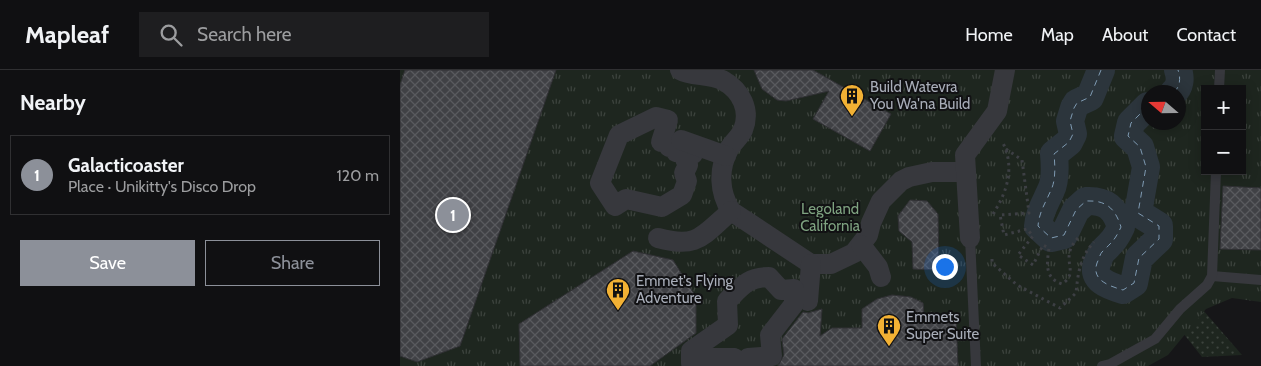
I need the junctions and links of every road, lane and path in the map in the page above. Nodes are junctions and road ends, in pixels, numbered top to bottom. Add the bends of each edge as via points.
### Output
1 (680, 70) edge
2 (1005, 70) edge
3 (1220, 70) edge
4 (1220, 85) edge
5 (992, 120) junction
6 (664, 134) junction
7 (1006, 149) junction
8 (726, 156) junction
9 (966, 172) junction
10 (1216, 175) edge
11 (731, 211) junction
12 (989, 221) dead end
13 (1080, 236) dead end
14 (658, 238) dead end
15 (970, 238) joint
16 (1094, 242) dead end
17 (861, 245) junction
18 (991, 254) dead end
19 (811, 264) junction
20 (1212, 276) junction
21 (881, 277) dead end
22 (1261, 280) edge
23 (808, 301) dead end
24 (733, 366) edge
25 (748, 366) edge
26 (976, 366) edge
27 (1102, 366) edge

1 - 8 street via 724,81 744,100 743,130
2 - 5 street via 997,111
3 - 4 lane
5 - 7 path
5 - 9 street via 965,156
6 - 6 street via 668,120 656,117 619,134 600,182 615,206 626,199 662,207 682,196 687,181 685,159 693,154 682,153 680,149 676,152 673,146 661,142
6 - 8 street
7 - 12 path via 1010,179
7 - 13 path via 1022,160 1029,213 1000,215 1004,235 1027,229 1033,236 1018,255 1032,265 1043,245 1049,248 1046,266 1054,281 1062,284 1071,272 1070,245
8 - 11 street via 721,185 724,200
9 - 15 street
9 - 17 street via 932,172 901,181 881,201
10 - 20 lane
11 - 14 street via 694,242 678,243
11 - 19 street
15 - 26 lane
16 - 18 path via 1086,250 1078,269 1076,293 1060,308 1017,285 992,263
17 - 19 street via 854,253 831,264
17 - 21 street via 878,267
19 - 23 street
20 - 22 lane
20 - 27 lane via 1156,339
24 - 25 street via 734,358 695,358 691,363 691,351 728,325 727,301 740,287 754,276 769,277 781,290 794,289 794,304 770,335 772,356 748,358

